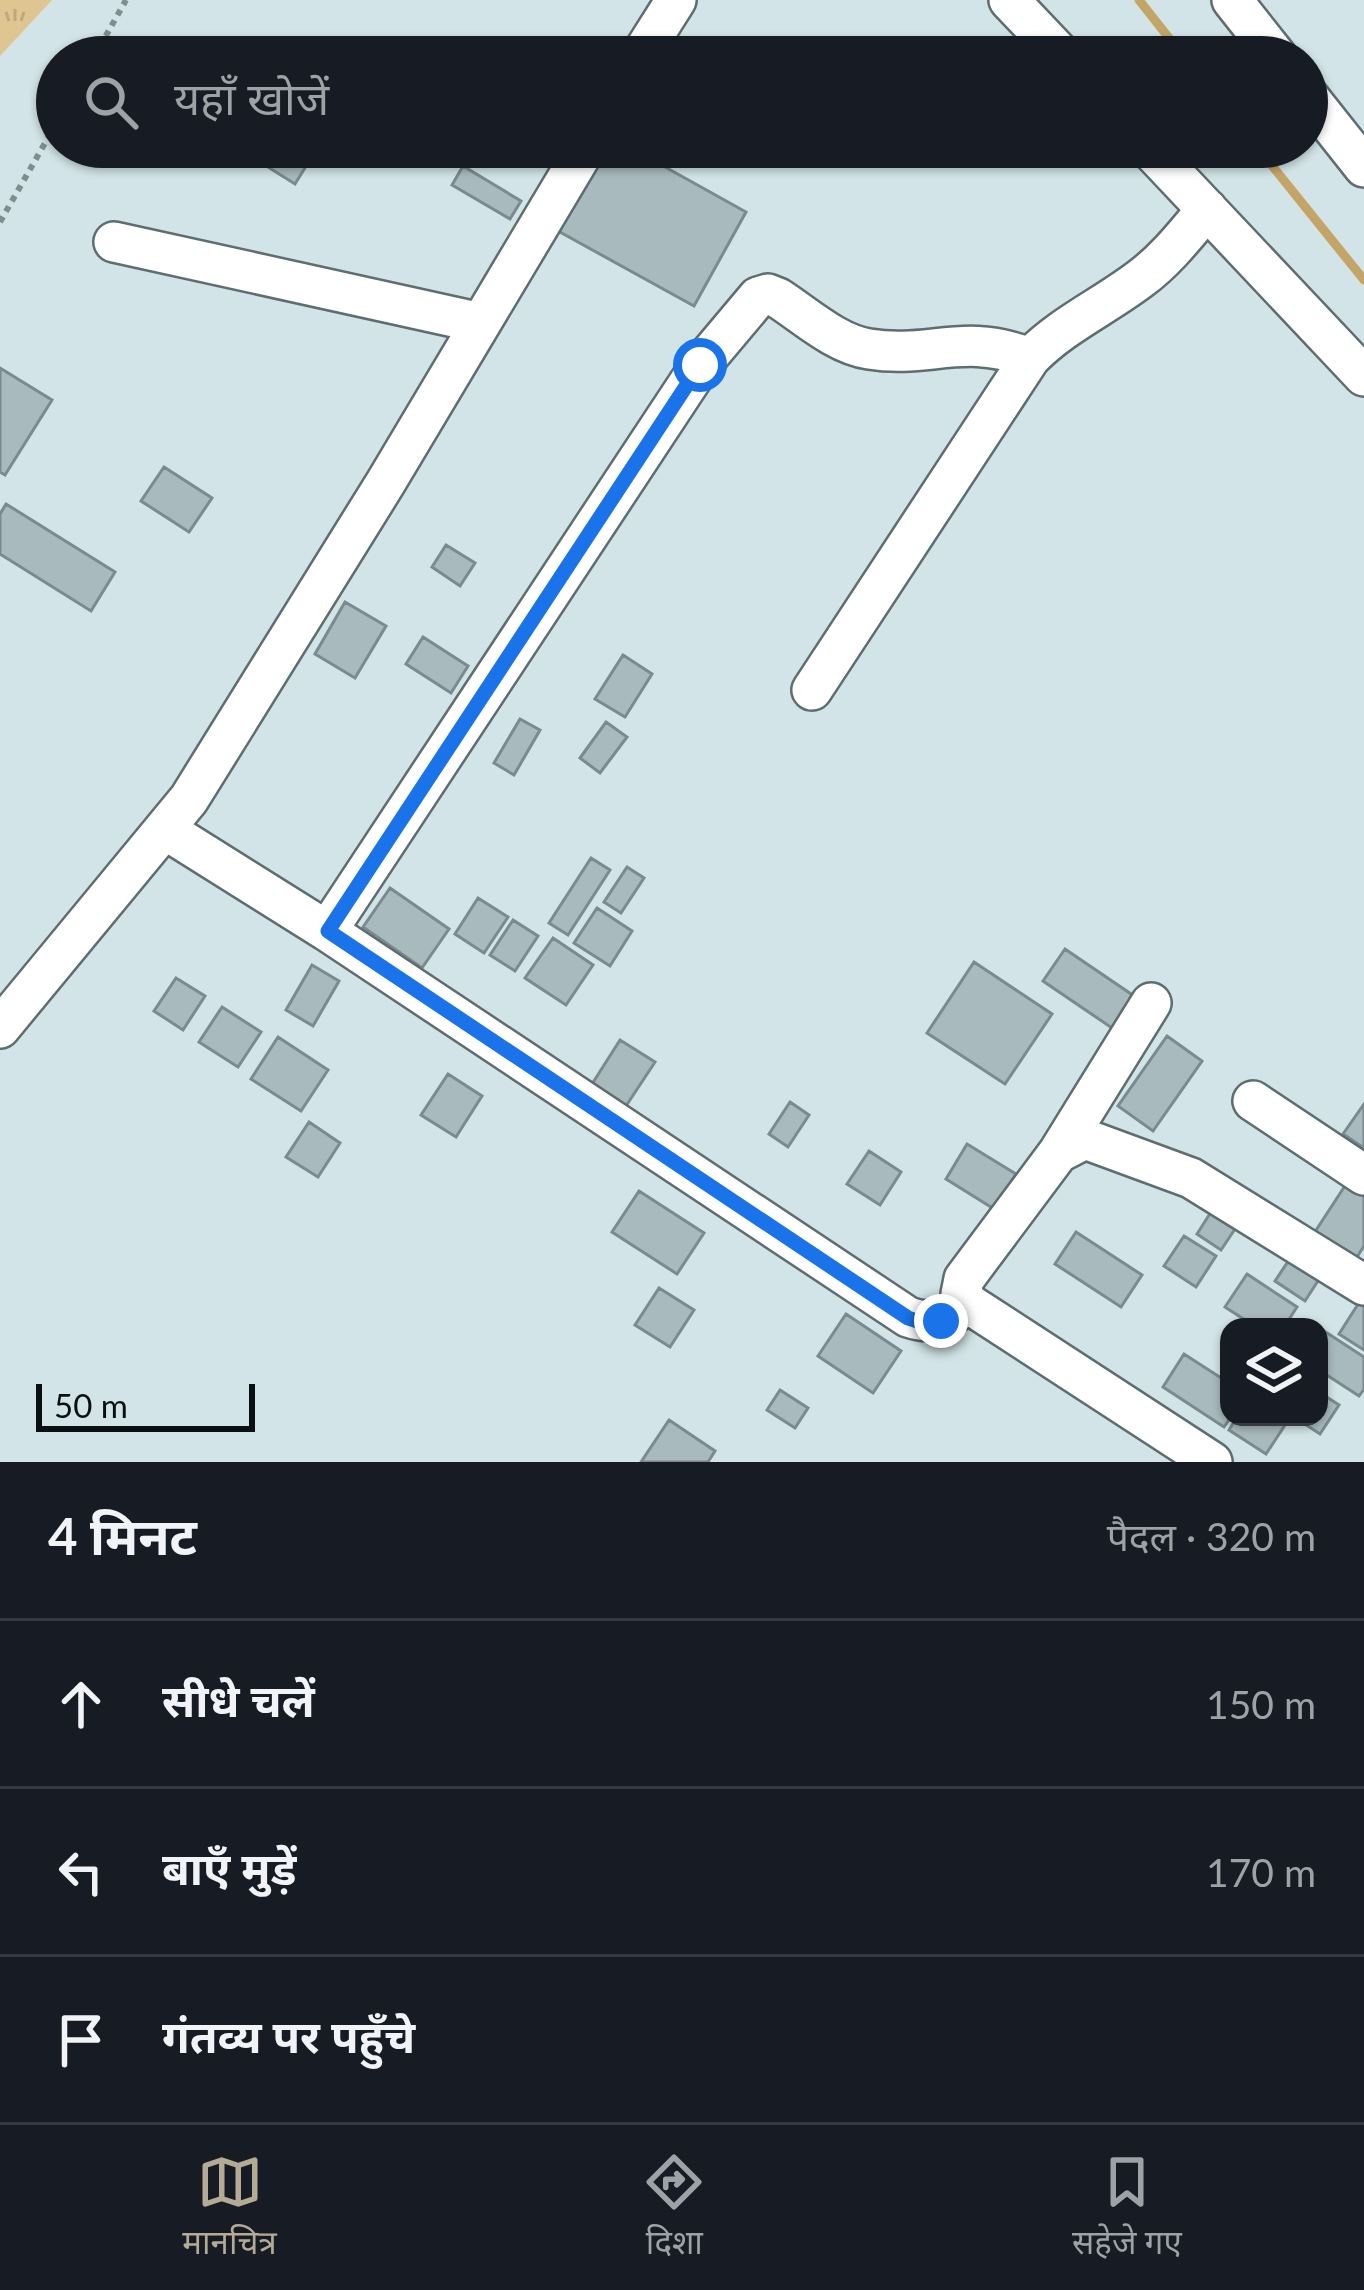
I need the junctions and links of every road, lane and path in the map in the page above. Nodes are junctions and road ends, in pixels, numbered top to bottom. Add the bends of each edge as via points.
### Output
1 (126, 0) edge
2 (676, 0) edge
3 (1009, 0) edge
4 (1232, 0) edge
5 (106, 36) edge
6 (653, 36) edge
7 (1043, 36) edge
8 (1260, 36) edge
9 (1328, 122) edge
10 (36, 159) edge
11 (1364, 167) edge
12 (574, 168) edge
13 (1168, 168) edge
14 (1207, 209) junction
15 (0, 222) edge
16 (114, 242) dead end
17 (482, 322) junction
18 (1030, 358) junction
19 (1364, 376) edge
20 (812, 690) dead end
21 (166, 830) junction
22 (328, 931) junction
23 (1151, 1003) dead end
24 (0, 1028) edge
25 (1253, 1100) dead end
26 (1058, 1153) junction
27 (1364, 1175) edge
28 (1364, 1285) edge
29 (969, 1304) junction
30 (1212, 1462) edge

1 - 5 path
2 - 6 street
3 - 7 street
4 - 8 street
9 - 11 street
10 - 15 path
12 - 17 street
13 - 14 street
14 - 18 street via 1141,278
14 - 19 street
16 - 17 street
17 - 21 street
18 - 20 street
18 - 22 street via 969,343 869,349 778,298 758,297 700,365
21 - 22 street
21 - 24 street
22 - 29 street via 908,1318 941,1321
23 - 26 street
25 - 27 street
26 - 28 street via 1084,1139 1191,1178
26 - 29 street via 964,1279
29 - 30 street

